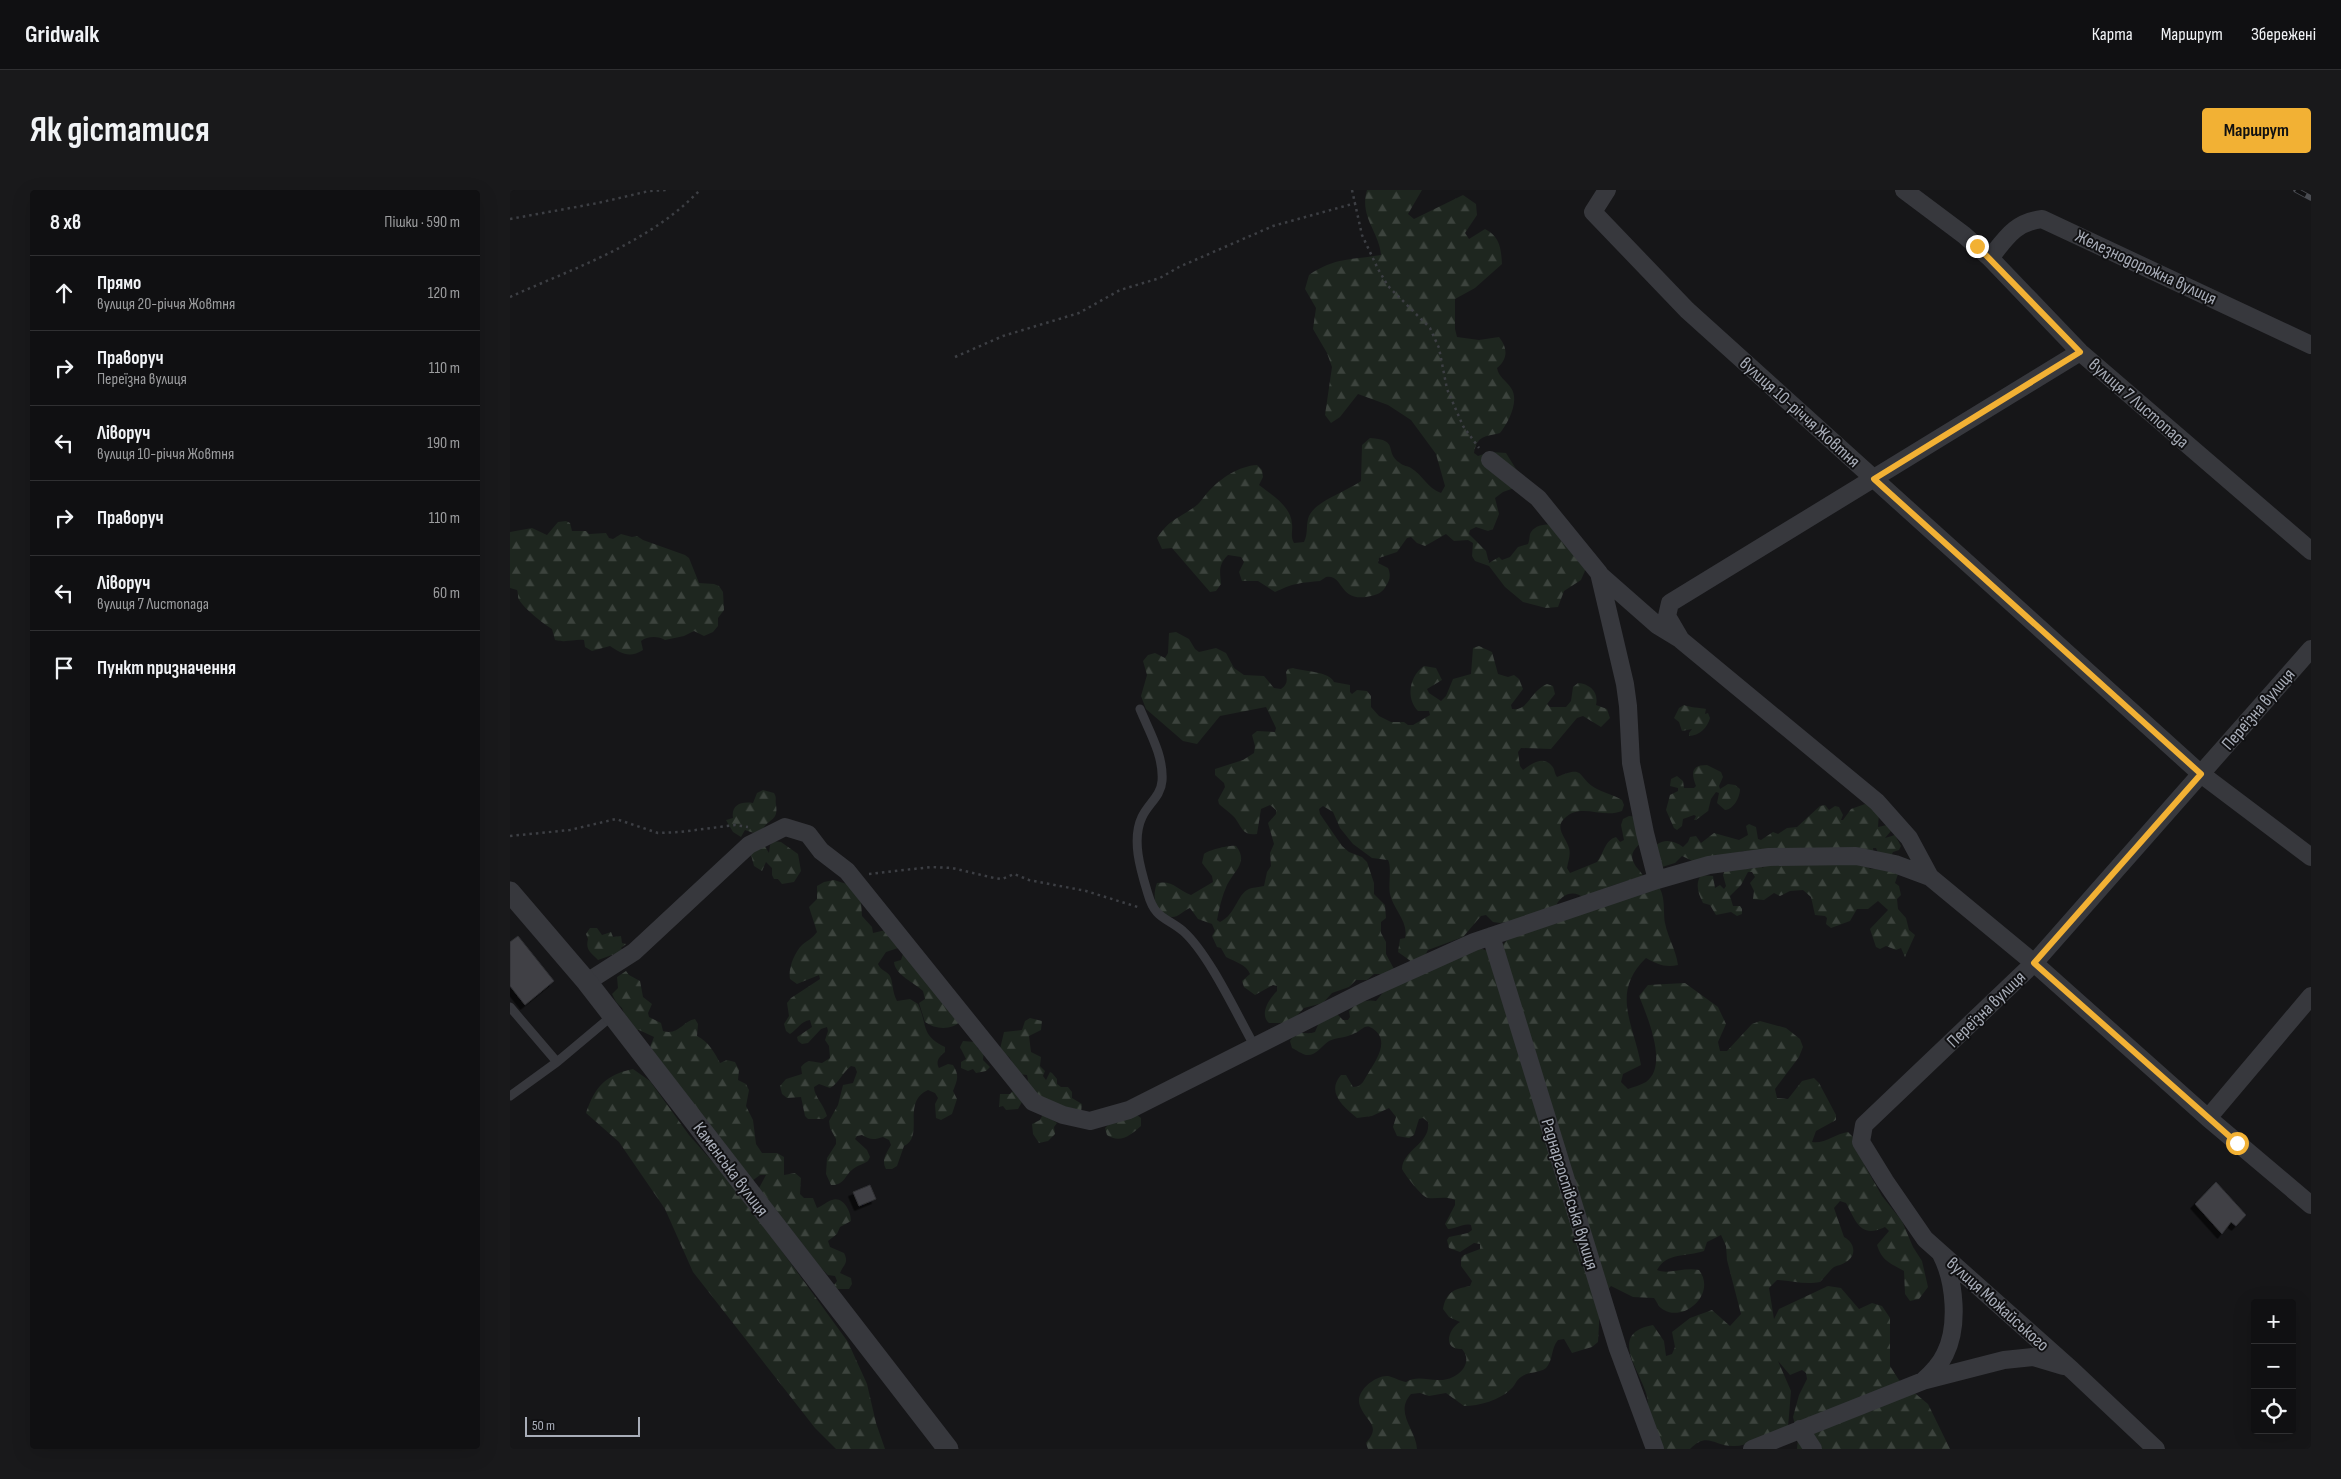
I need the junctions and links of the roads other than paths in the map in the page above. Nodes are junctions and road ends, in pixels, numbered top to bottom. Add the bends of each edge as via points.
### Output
1 (1607, 190) edge
2 (1904, 190) edge
3 (1990, 258) junction
4 (2311, 346) edge
5 (2080, 352) junction
6 (1490, 460) road end
7 (1874, 479) junction
8 (2311, 552) edge
9 (1599, 574) junction
10 (1681, 640) junction
11 (2311, 649) edge
12 (1140, 709) dead end
13 (2201, 774) junction
14 (2311, 857) edge
15 (1930, 877) junction
16 (1657, 880) junction
17 (510, 892) edge
18 (1491, 936) junction
19 (2034, 963) junction
20 (587, 982) junction
21 (2311, 996) edge
22 (510, 1007) edge
23 (613, 1015) junction
24 (1255, 1046) junction
25 (557, 1062) junction
26 (510, 1096) edge
27 (2208, 1118) junction
28 (1861, 1142) joint
29 (2311, 1206) edge
30 (1940, 1251) junction
31 (2072, 1370) junction
32 (1923, 1380) junction
33 (1800, 1429) junction
34 (948, 1449) edge
35 (1655, 1449) edge
36 (1752, 1449) edge
37 (1813, 1449) edge
38 (2156, 1449) edge

1 - 7 street, вулиця 10-річчя Жовтня via 1593,212 1687,310
2 - 3 street, вулиця 7 Листопада
3 - 4 street, Железнодорожна вулиця via 2012,231 2028,220 2042,219
3 - 5 street, вулиця 7 Листопада
5 - 7 street
5 - 8 street, вулиця 7 Листопада
6 - 9 street via 1538,498
7 - 10 street via 1670,603 1667,616
7 - 13 street, вулиця 10-річчя Жовтня
9 - 10 street via 1657,625
9 - 16 street via 1625,684 1631,763
10 - 15 street via 1878,802 1909,838
11 - 13 street, Переїзна вулиця
12 - 24 lane via 1158,753 1162,781 1157,796 1142,817 1136,841 1148,896 1155,912 1183,931 1205,958
13 - 14 street, вулиця 10-річчя Жовтня
13 - 19 street, Переїзна вулиця
15 - 16 street via 1895,864 1856,856 1816,855 1708,865
15 - 19 street
16 - 18 street
17 - 20 street, Каменська вулиця
18 - 24 street via 1369,989
18 - 35 street, Раднаргоспівська вулиця via 1618,1349
19 - 27 street
19 - 28 street, Переїзна вулиця via 1864,1125
20 - 23 street, Каменська вулиця
20 - 24 street via 634,952 748,845 785,828 808,834 850,875 1033,1102 1063,1116 1090,1121 1129,1110
21 - 27 street
22 - 25 lane
23 - 25 lane
23 - 34 street, Каменська вулиця
25 - 26 lane
27 - 29 street
28 - 30 street, вулиця Можайського via 1925,1238
30 - 31 street, вулиця Можайського
30 - 32 street via 1952,1291 1951,1338 1936,1370
31 - 32 street via 2033,1357 2004,1360
31 - 38 street, вулиця Можайського
32 - 33 street
33 - 36 street
33 - 37 street

